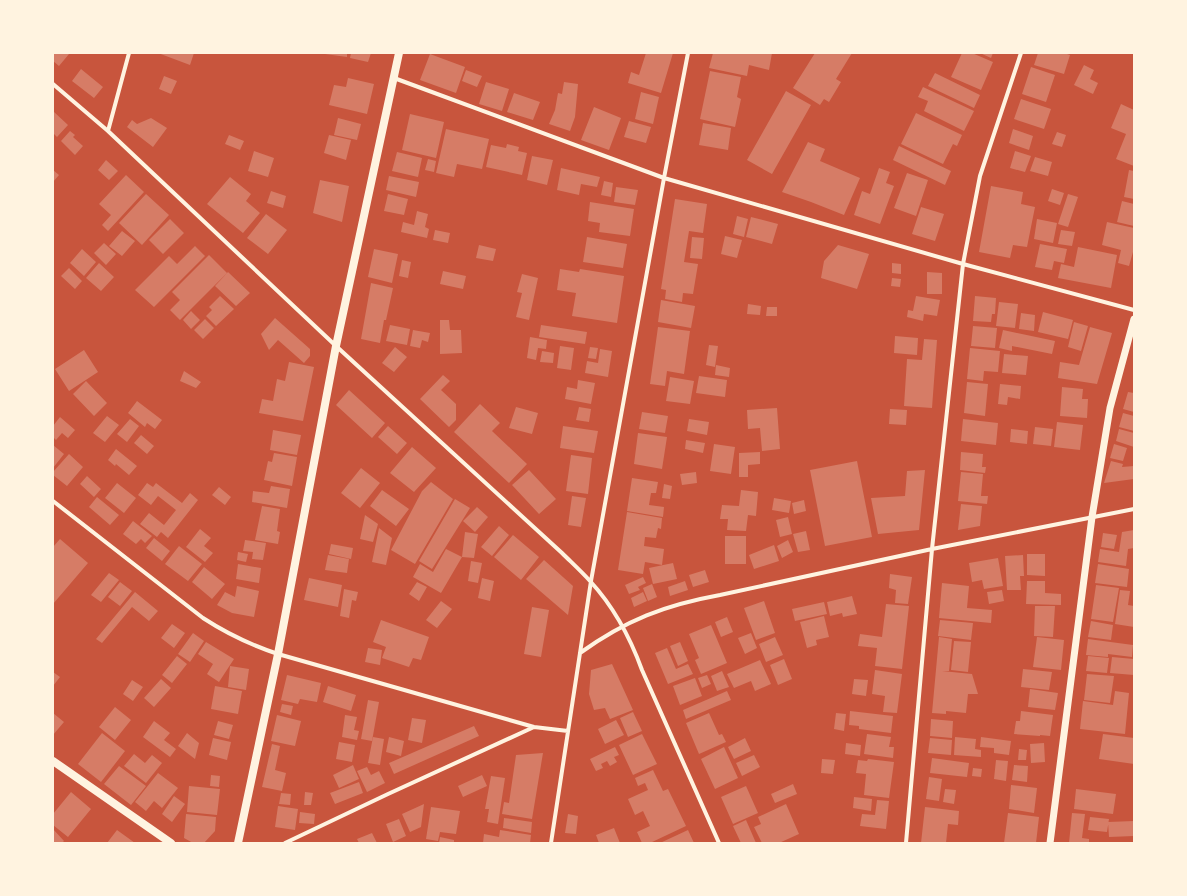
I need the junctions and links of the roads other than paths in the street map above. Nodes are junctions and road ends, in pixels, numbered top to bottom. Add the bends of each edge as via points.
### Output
1 (129, 53) edge
2 (399, 53) edge
3 (688, 53) edge
4 (1021, 53) edge
5 (393, 78) junction
6 (53, 84) edge
7 (108, 131) junction
8 (664, 178) junction
9 (963, 264) junction
10 (1134, 310) edge
11 (1134, 319) edge
12 (336, 346) junction
13 (53, 501) edge
14 (1134, 509) edge
15 (1092, 517) junction
16 (932, 549) junction
17 (590, 581) junction
18 (623, 626) junction
19 (580, 653) junction
20 (278, 654) junction
21 (534, 727) junction
22 (568, 731) junction
23 (53, 761) edge
24 (171, 843) edge
25 (238, 843) edge
26 (286, 843) edge
27 (551, 843) edge
28 (719, 843) edge
29 (906, 843) edge
30 (1050, 843) edge

1 - 7 street
2 - 5 main road
3 - 8 street
4 - 9 street via 980,176
5 - 8 street
5 - 12 main road
6 - 7 street
7 - 12 street
8 - 9 street
8 - 17 street
9 - 10 street
9 - 16 street
11 - 15 street via 1110,408
12 - 17 street
12 - 20 main road
13 - 20 street via 202,618 238,639
14 - 15 street
15 - 16 street
15 - 30 street
16 - 18 street via 670,606
16 - 29 street
17 - 18 street via 608,602
17 - 19 street
18 - 19 street
18 - 28 street
19 - 22 street
20 - 21 street
20 - 25 main road
21 - 22 street
21 - 26 street
22 - 27 street
23 - 24 main road

